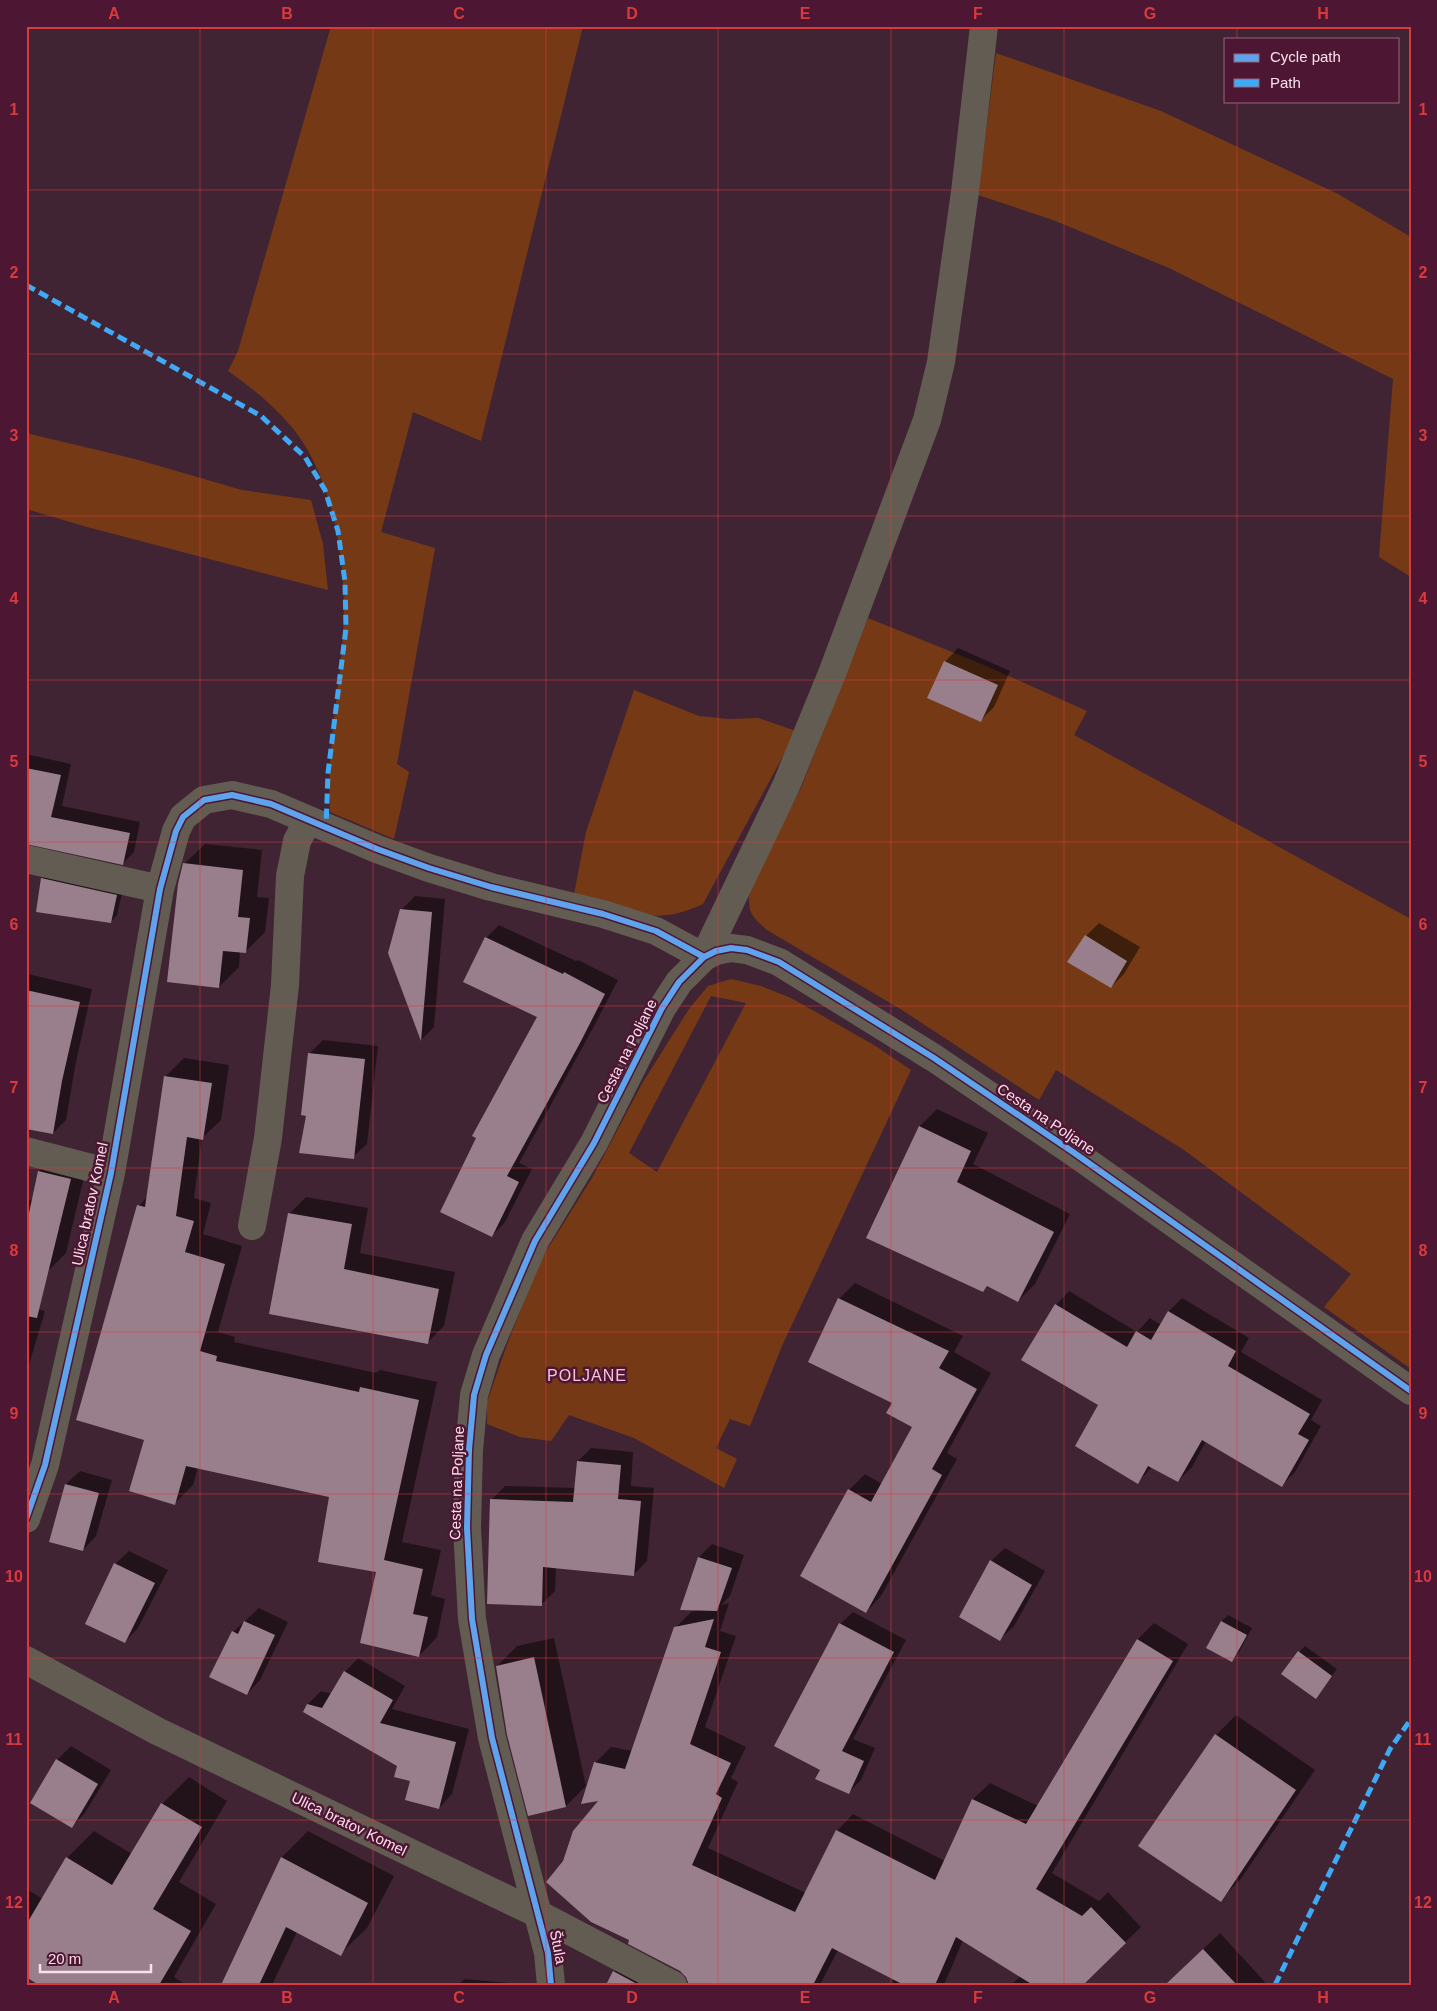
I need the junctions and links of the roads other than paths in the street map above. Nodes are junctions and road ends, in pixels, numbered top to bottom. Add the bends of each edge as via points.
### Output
1 (984, 26) edge
2 (308, 820) junction
3 (26, 859) edge
4 (160, 889) junction
5 (704, 957) junction
6 (26, 1151) edge
7 (111, 1173) junction
8 (252, 1226) dead end
9 (1411, 1391) edge
10 (26, 1519) edge
11 (26, 1660) edge
12 (538, 1914) junction
13 (551, 1985) edge
14 (673, 1985) edge

1 - 5 street via 941,362 927,420 837,662 786,786
2 - 4 street, Ulica bratov Komel via 271,804 232,795 204,800 183,817 176,831
2 - 5 street, Ulica bratov Komel via 377,848 491,887 603,914 656,931
2 - 8 street via 297,841 290,876 284,995 268,1138
3 - 4 street
4 - 7 street, Ulica bratov Komel
5 - 9 street, Cesta na Poljane via 731,948 747,950 779,962 934,1058 1064,1146
5 - 12 street, Cesta na Poljane via 685,975 662,1008 594,1143 535,1241 486,1355 474,1395 468,1450 467,1528 472,1619 492,1738
6 - 7 street, Ulica bratov Komel
7 - 10 street, Ulica bratov Komel via 45,1465
11 - 12 street, Ulica bratov Komel via 157,1731
12 - 13 street, Štula via 548,1953
12 - 14 street, Ulica bratov Komel

